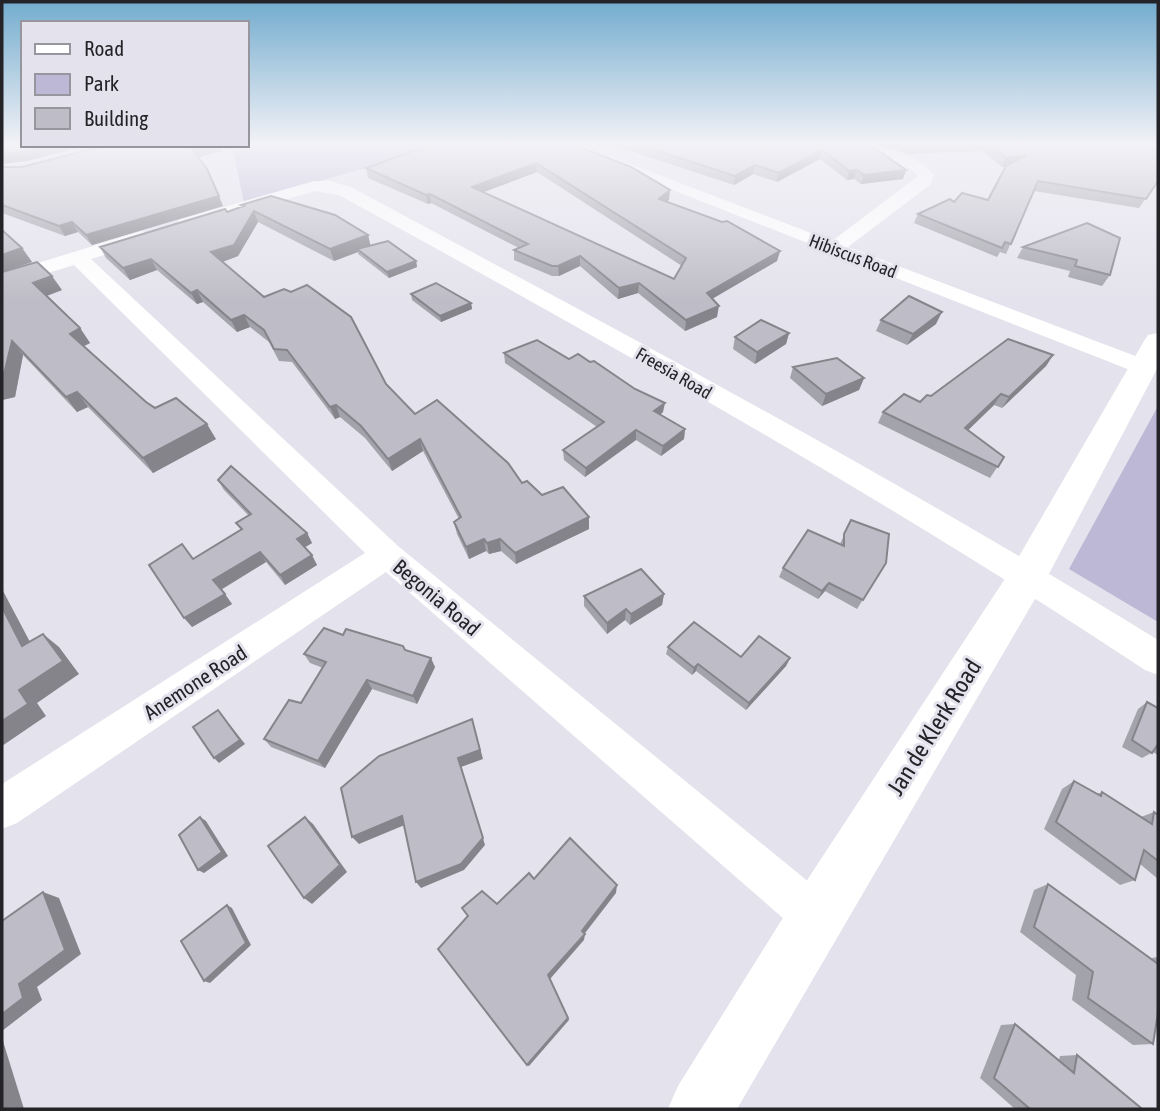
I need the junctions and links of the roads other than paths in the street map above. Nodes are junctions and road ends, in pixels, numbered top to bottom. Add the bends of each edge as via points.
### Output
1 (281, 196) edge
2 (354, 196) edge
3 (698, 196) edge
4 (906, 196) edge
5 (834, 248) junction
6 (77, 257) junction
7 (2, 281) edge
8 (1151, 354) edge
9 (387, 555) junction
10 (1028, 576) junction
11 (1158, 659) edge
12 (2, 808) edge
13 (816, 917) junction
14 (701, 1109) edge

1 - 6 street, Freesia Road
2 - 10 street, Freesia Road
3 - 5 street, Hibiscus Road
4 - 5 street
5 - 8 street, Hibiscus Road
6 - 7 street
6 - 9 street, Begonia Road
8 - 10 street, Jan de Klerk Road
9 - 12 street, Anemone Road
9 - 13 street, Begonia Road
10 - 11 street, Freesia Road
10 - 13 street, Jan de Klerk Road
13 - 14 street, Jan de Klerk Road

